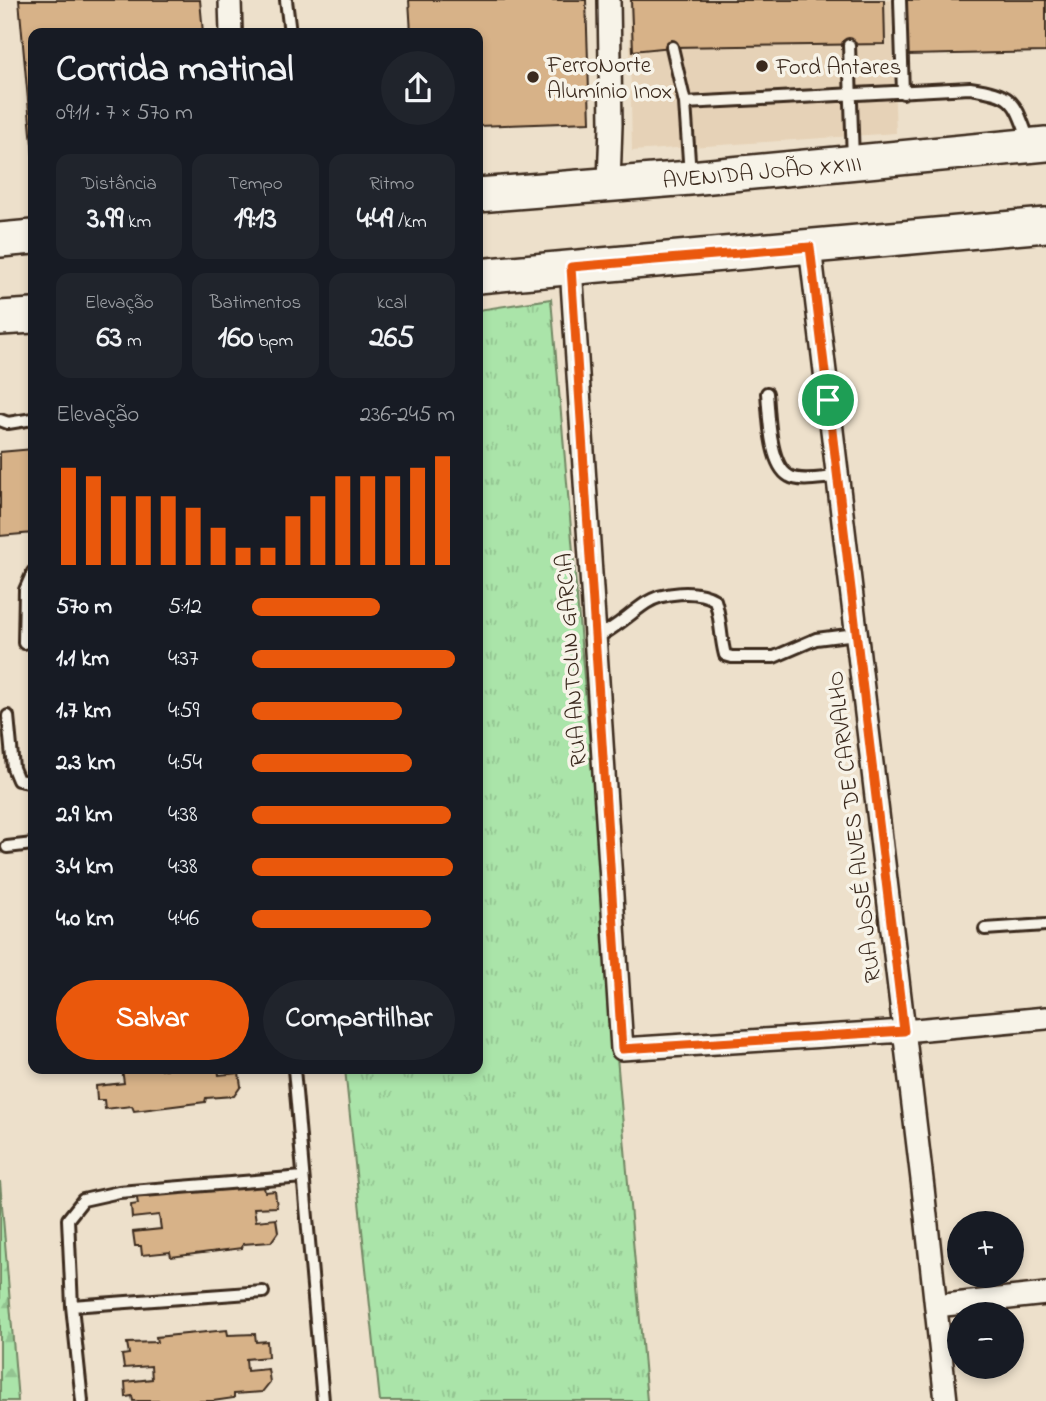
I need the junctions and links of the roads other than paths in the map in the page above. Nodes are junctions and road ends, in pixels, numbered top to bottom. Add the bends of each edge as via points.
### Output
1 (230, 0) edge
2 (286, 0) edge
3 (609, 0) edge
4 (900, 0) edge
5 (231, 28) edge
6 (289, 28) edge
7 (849, 45) dead end
8 (672, 47) dead end
9 (903, 93) junction
10 (851, 95) junction
11 (685, 103) junction
12 (1038, 145) edge
13 (853, 163) junction
14 (690, 178) junction
15 (609, 183) junction
16 (483, 195) edge
17 (1046, 225) edge
18 (28, 237) edge
19 (0, 240) edge
20 (810, 247) junction
21 (571, 267) junction
22 (483, 276) edge
23 (28, 316) edge
24 (0, 318) edge
25 (767, 393) dead end
26 (0, 420) edge
27 (28, 420) edge
28 (838, 477) junction
29 (28, 582) edge
30 (856, 634) junction
31 (595, 638) junction
32 (24, 643) dead end
33 (8, 716) dead end
34 (28, 782) edge
35 (28, 845) edge
36 (7, 848) dead end
37 (1046, 925) edge
38 (985, 929) dead end
39 (1046, 1018) edge
40 (904, 1031) junction
41 (294, 1074) edge
42 (303, 1177) junction
43 (263, 1292) dead end
44 (1046, 1294) edge
45 (72, 1306) junction
46 (936, 1306) junction
47 (82, 1401) edge
48 (323, 1401) edge
49 (946, 1401) edge

1 - 5 street
2 - 6 lane
3 - 15 street
4 - 9 lane
7 - 10 lane
8 - 11 lane
9 - 10 lane
9 - 12 lane via 970,88 1006,96
10 - 11 lane
10 - 13 lane
11 - 14 lane
12 - 13 main road, AVENIDA JOÃO XXIII
13 - 14 main road, AVENIDA JOÃO XXIII
14 - 15 main road, AVENIDA JOÃO XXIII
15 - 16 main road, AVENIDA JOÃO XXIII
17 - 20 main road
18 - 19 main road
20 - 21 main road
20 - 28 street, RUA JOSÉ ALVES DE CARVALHO
21 - 22 main road
21 - 31 street, RUA ANTOLIN GARCIA
23 - 24 main road
25 - 28 lane via 772,445 781,469 800,478
26 - 27 lane
28 - 30 street, RUA JOSÉ ALVES DE CARVALHO
29 - 32 lane
30 - 31 lane via 816,639 774,657 732,657 722,646 715,600 684,592 648,601
30 - 40 street, RUA JOSÉ ALVES DE CARVALHO
31 - 40 street, RUA ANTOLIN GARCIA via 622,1049
33 - 34 lane via 13,768 18,780
35 - 36 lane
37 - 38 lane
39 - 40 street
40 - 46 street, RUA JOSÉ ALVES DE CARVALHO
41 - 42 lane
42 - 45 lane via 119,1192 83,1200 68,1219
42 - 48 lane
43 - 45 lane
44 - 46 street
45 - 47 lane
46 - 49 street, RUA JOSÉ ALVES DE CARVALHO

